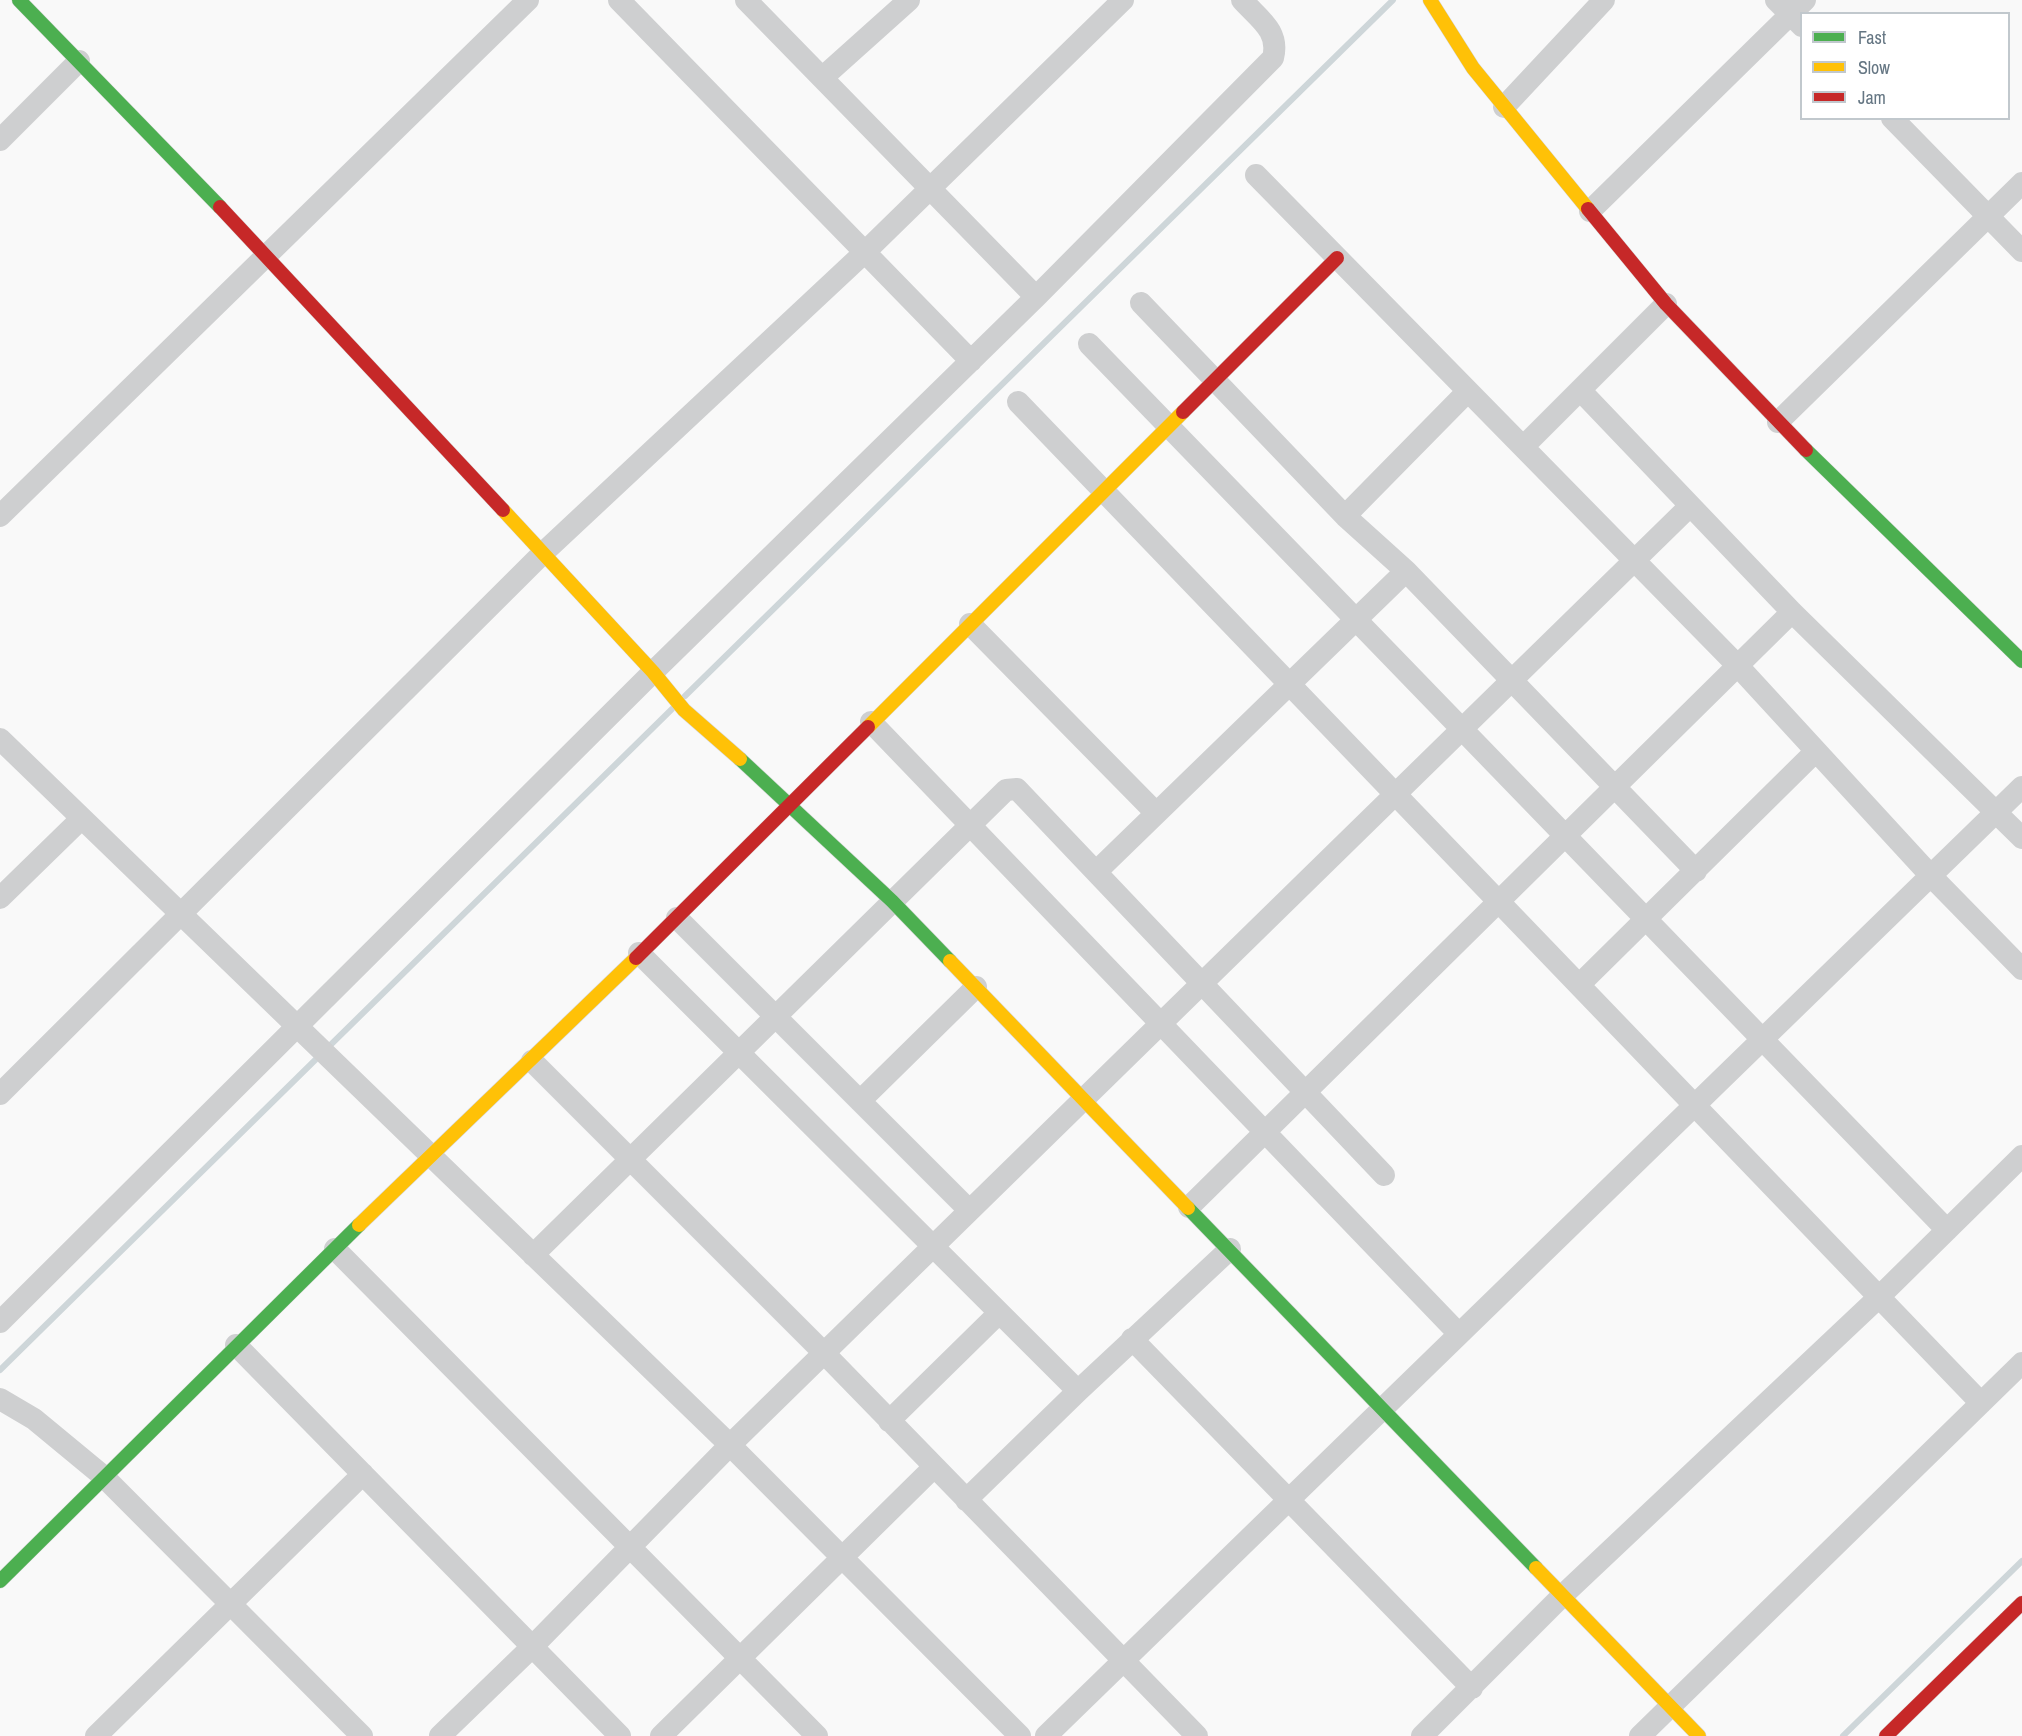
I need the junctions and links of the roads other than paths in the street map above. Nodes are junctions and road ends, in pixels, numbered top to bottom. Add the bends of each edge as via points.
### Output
1 (19, 0) edge
2 (528, 0) edge
3 (618, 0) edge
4 (746, 0) edge
5 (909, 0) edge
6 (1123, 0) edge
7 (1242, 0) edge
8 (1604, 0) edge
9 (1431, 2) edge
10 (1793, 10) edge
11 (79, 62) junction
12 (822, 78) junction
13 (1504, 107) junction
14 (1894, 120) edge
15 (0, 140) edge
16 (1256, 175) dead end
17 (2022, 183) edge
18 (929, 188) junction
19 (1590, 211) junction
20 (1988, 216) junction
21 (2022, 251) edge
22 (865, 252) junction
23 (268, 256) junction
24 (1337, 258) junction
25 (1036, 297) junction
26 (1141, 303) dead end
27 (1666, 304) junction
28 (1089, 344) dead end
29 (971, 361) junction
30 (1216, 381) junction
31 (1580, 390) junction
32 (1468, 391) junction
33 (1018, 402) dead end
34 (1778, 422) junction
35 (1168, 426) junction
36 (1523, 447) junction
37 (1103, 491) junction
38 (1690, 506) junction
39 (0, 516) edge
40 (1346, 516) junction
41 (543, 553) junction
42 (1636, 562) junction
43 (1406, 571) junction
44 (1792, 612) junction
45 (1355, 619) junction
46 (970, 624) junction
47 (2022, 661) edge
48 (1738, 666) junction
49 (653, 672) junction
50 (1511, 682) junction
51 (1289, 684) junction
52 (871, 722) junction
53 (1463, 730) junction
54 (0, 739) edge
55 (1816, 751) junction
56 (1615, 788) junction
57 (2022, 788) edge
58 (1396, 795) junction
59 (789, 803) junction
60 (1156, 813) junction
61 (1996, 813) junction
62 (81, 819) junction
63 (970, 825) junction
64 (1565, 836) junction
65 (2022, 838) edge
66 (1696, 871) junction
67 (1096, 872) junction
68 (1932, 876) junction
69 (0, 898) edge
70 (892, 902) junction
71 (1499, 902) junction
72 (180, 914) junction
73 (676, 918) junction
74 (1646, 920) junction
75 (639, 953) junction
76 (2022, 969) edge
77 (1202, 984) junction
78 (1579, 985) junction
79 (976, 987) junction
80 (775, 1016) junction
81 (1162, 1024) junction
82 (297, 1028) junction
83 (1762, 1040) junction
84 (739, 1053) junction
85 (532, 1060) junction
86 (1305, 1092) junction
87 (0, 1094) edge
88 (1084, 1099) junction
89 (860, 1101) junction
90 (1695, 1106) junction
91 (1265, 1132) junction
92 (431, 1156) junction
93 (2022, 1156) edge
94 (630, 1160) junction
95 (1384, 1175) dead end
96 (1189, 1207) junction
97 (969, 1210) junction
98 (1947, 1230) junction
99 (933, 1247) junction
100 (335, 1249) junction
101 (1230, 1249) junction
102 (533, 1255) junction
103 (1879, 1297) junction
104 (999, 1313) junction
105 (0, 1323) edge
106 (1459, 1334) junction
107 (1132, 1340) junction
108 (236, 1345) junction
109 (824, 1353) junction
110 (2022, 1363) edge
111 (1077, 1391) junction
112 (0, 1399) edge
113 (1981, 1403) junction
114 (1384, 1408) junction
115 (889, 1421) junction
116 (729, 1445) junction
117 (934, 1467) junction
118 (363, 1474) junction
119 (104, 1476) junction
120 (966, 1500) junction
121 (1288, 1500) junction
122 (631, 1546) junction
123 (842, 1556) junction
124 (0, 1581) edge
125 (1563, 1595) junction
126 (230, 1603) junction
127 (2022, 1603) edge
128 (532, 1647) junction
129 (740, 1657) junction
130 (1122, 1661) junction
131 (1472, 1688) junction
132 (1672, 1706) junction
133 (805, 1732) edge
134 (96, 1736) edge
135 (362, 1736) edge
136 (440, 1736) edge
137 (620, 1736) edge
138 (661, 1736) edge
139 (1020, 1736) edge
140 (1046, 1736) edge
141 (1197, 1736) edge
142 (1422, 1736) edge
143 (1640, 1736) edge
144 (1699, 1736) edge
145 (1886, 1736) edge

1 - 11 street
2 - 23 street
3 - 22 street
4 - 12 street
5 - 12 street
6 - 18 street
7 - 25 street via 1270,30 1276,44 1273,58
8 - 13 street
9 - 13 street via 1473,68
10 - 19 street
11 - 15 street
11 - 23 street
12 - 18 street
13 - 19 street
14 - 20 street
16 - 24 street
17 - 20 street
18 - 22 street
18 - 25 street
19 - 27 street
20 - 21 street
20 - 34 street
22 - 29 street
22 - 41 street
23 - 39 street
23 - 41 street
24 - 30 street
24 - 32 street
25 - 29 street
26 - 30 street
27 - 31 street
27 - 34 street
28 - 35 street
29 - 49 street
30 - 35 street
30 - 40 street
31 - 36 street
31 - 38 street
32 - 36 street
32 - 40 street
33 - 37 street
34 - 47 street
35 - 37 street
35 - 45 street
36 - 42 street
37 - 46 street
37 - 51 street
38 - 42 street
38 - 44 street
40 - 43 street
41 - 49 street
41 - 72 street
42 - 48 street
42 - 50 street
43 - 45 street
43 - 50 street
44 - 48 street
44 - 61 street
45 - 51 street
45 - 53 street
46 - 52 street
46 - 60 street
48 - 55 street
48 - 56 street
49 - 59 street via 689,715
49 - 82 street
50 - 53 street
50 - 56 street
51 - 58 street
51 - 60 street
52 - 59 street
52 - 63 street
53 - 58 street
53 - 64 street
54 - 62 street
55 - 66 street
55 - 68 street
56 - 64 street
56 - 66 street
57 - 61 street
58 - 71 street
58 - 77 street
59 - 70 street
59 - 73 street
60 - 67 street
61 - 65 street
61 - 68 street
62 - 69 street
62 - 72 street
63 - 67 street via 1006,790 1017,789
63 - 70 street
63 - 81 street
64 - 71 street
64 - 74 street
66 - 74 street
67 - 77 street
68 - 76 street
68 - 83 street
70 - 79 street
70 - 80 street
71 - 78 street
71 - 86 street
72 - 82 street
72 - 87 street
73 - 75 street
73 - 80 street
74 - 78 street
74 - 83 street
75 - 84 street
75 - 85 street
77 - 81 street
77 - 86 street
78 - 90 street
79 - 88 street
79 - 89 street
80 - 84 street
80 - 89 street
81 - 88 street
81 - 91 street
82 - 92 street
82 - 105 street
83 - 90 street
83 - 98 street
84 - 94 street
84 - 99 street
85 - 92 street
85 - 94 street
86 - 91 street
86 - 95 street
88 - 96 street
88 - 97 street
89 - 97 street
90 - 103 street
90 - 106 street
91 - 96 street
91 - 106 street
92 - 100 street
92 - 102 street
93 - 98 street
94 - 102 street
94 - 109 street
96 - 101 street
97 - 99 street
98 - 103 street
99 - 104 street
99 - 109 street
100 - 108 street
100 - 122 street
101 - 107 street
101 - 114 street
102 - 116 street
103 - 113 street
103 - 125 street
104 - 111 street
104 - 115 street
106 - 114 street
107 - 111 street
107 - 121 street
108 - 118 street
108 - 119 street
109 - 115 street
109 - 116 street
110 - 113 street
111 - 120 street
112 - 119 street via 34,1419
113 - 132 street
114 - 121 street
114 - 125 street
115 - 117 street
116 - 122 street
116 - 123 street
117 - 120 street
117 - 123 street
118 - 126 street
118 - 128 street
119 - 124 street
119 - 126 street
120 - 130 street
121 - 130 street
121 - 131 street
122 - 128 street
122 - 129 street
123 - 129 street
123 - 139 street
125 - 131 street
125 - 132 street
126 - 134 street
126 - 135 street
127 - 145 street
128 - 136 street
128 - 137 street
129 - 133 street
129 - 138 street
130 - 140 street
130 - 141 street
131 - 142 street
132 - 143 street
132 - 144 street

